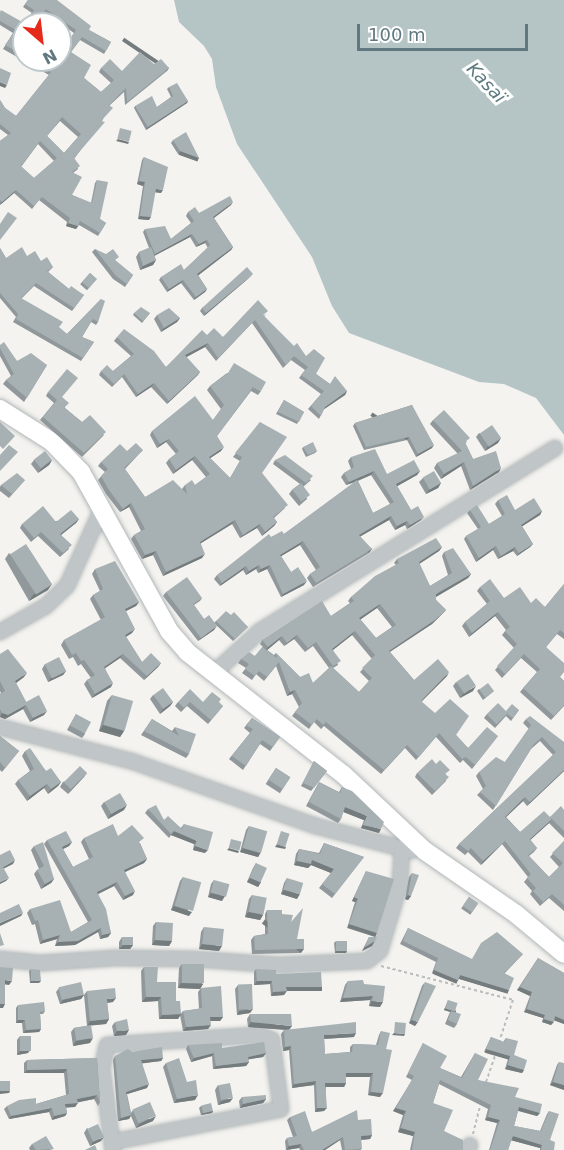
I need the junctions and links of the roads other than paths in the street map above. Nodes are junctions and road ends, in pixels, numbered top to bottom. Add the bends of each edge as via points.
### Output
1 (0, 409) edge
2 (555, 448) dead end
3 (101, 511) junction
4 (0, 632) edge
5 (215, 672) junction
6 (0, 727) edge
7 (425, 850) junction
8 (402, 851) junction
9 (564, 954) edge
10 (0, 959) edge
11 (112, 1146) edge

1 - 3 main road via 52,442 81,472
2 - 5 street via 260,632
3 - 4 street via 67,586 46,606
3 - 5 main road via 169,631 187,652
5 - 7 main road via 344,775
6 - 8 street via 134,762 316,826
7 - 8 street
7 - 9 main road via 516,914
8 - 10 street via 400,884 380,951 367,962 279,965 193,959 115,958 41,963
11 - 11 street via 102,1068 107,1045 258,1035 272,1040 281,1109

